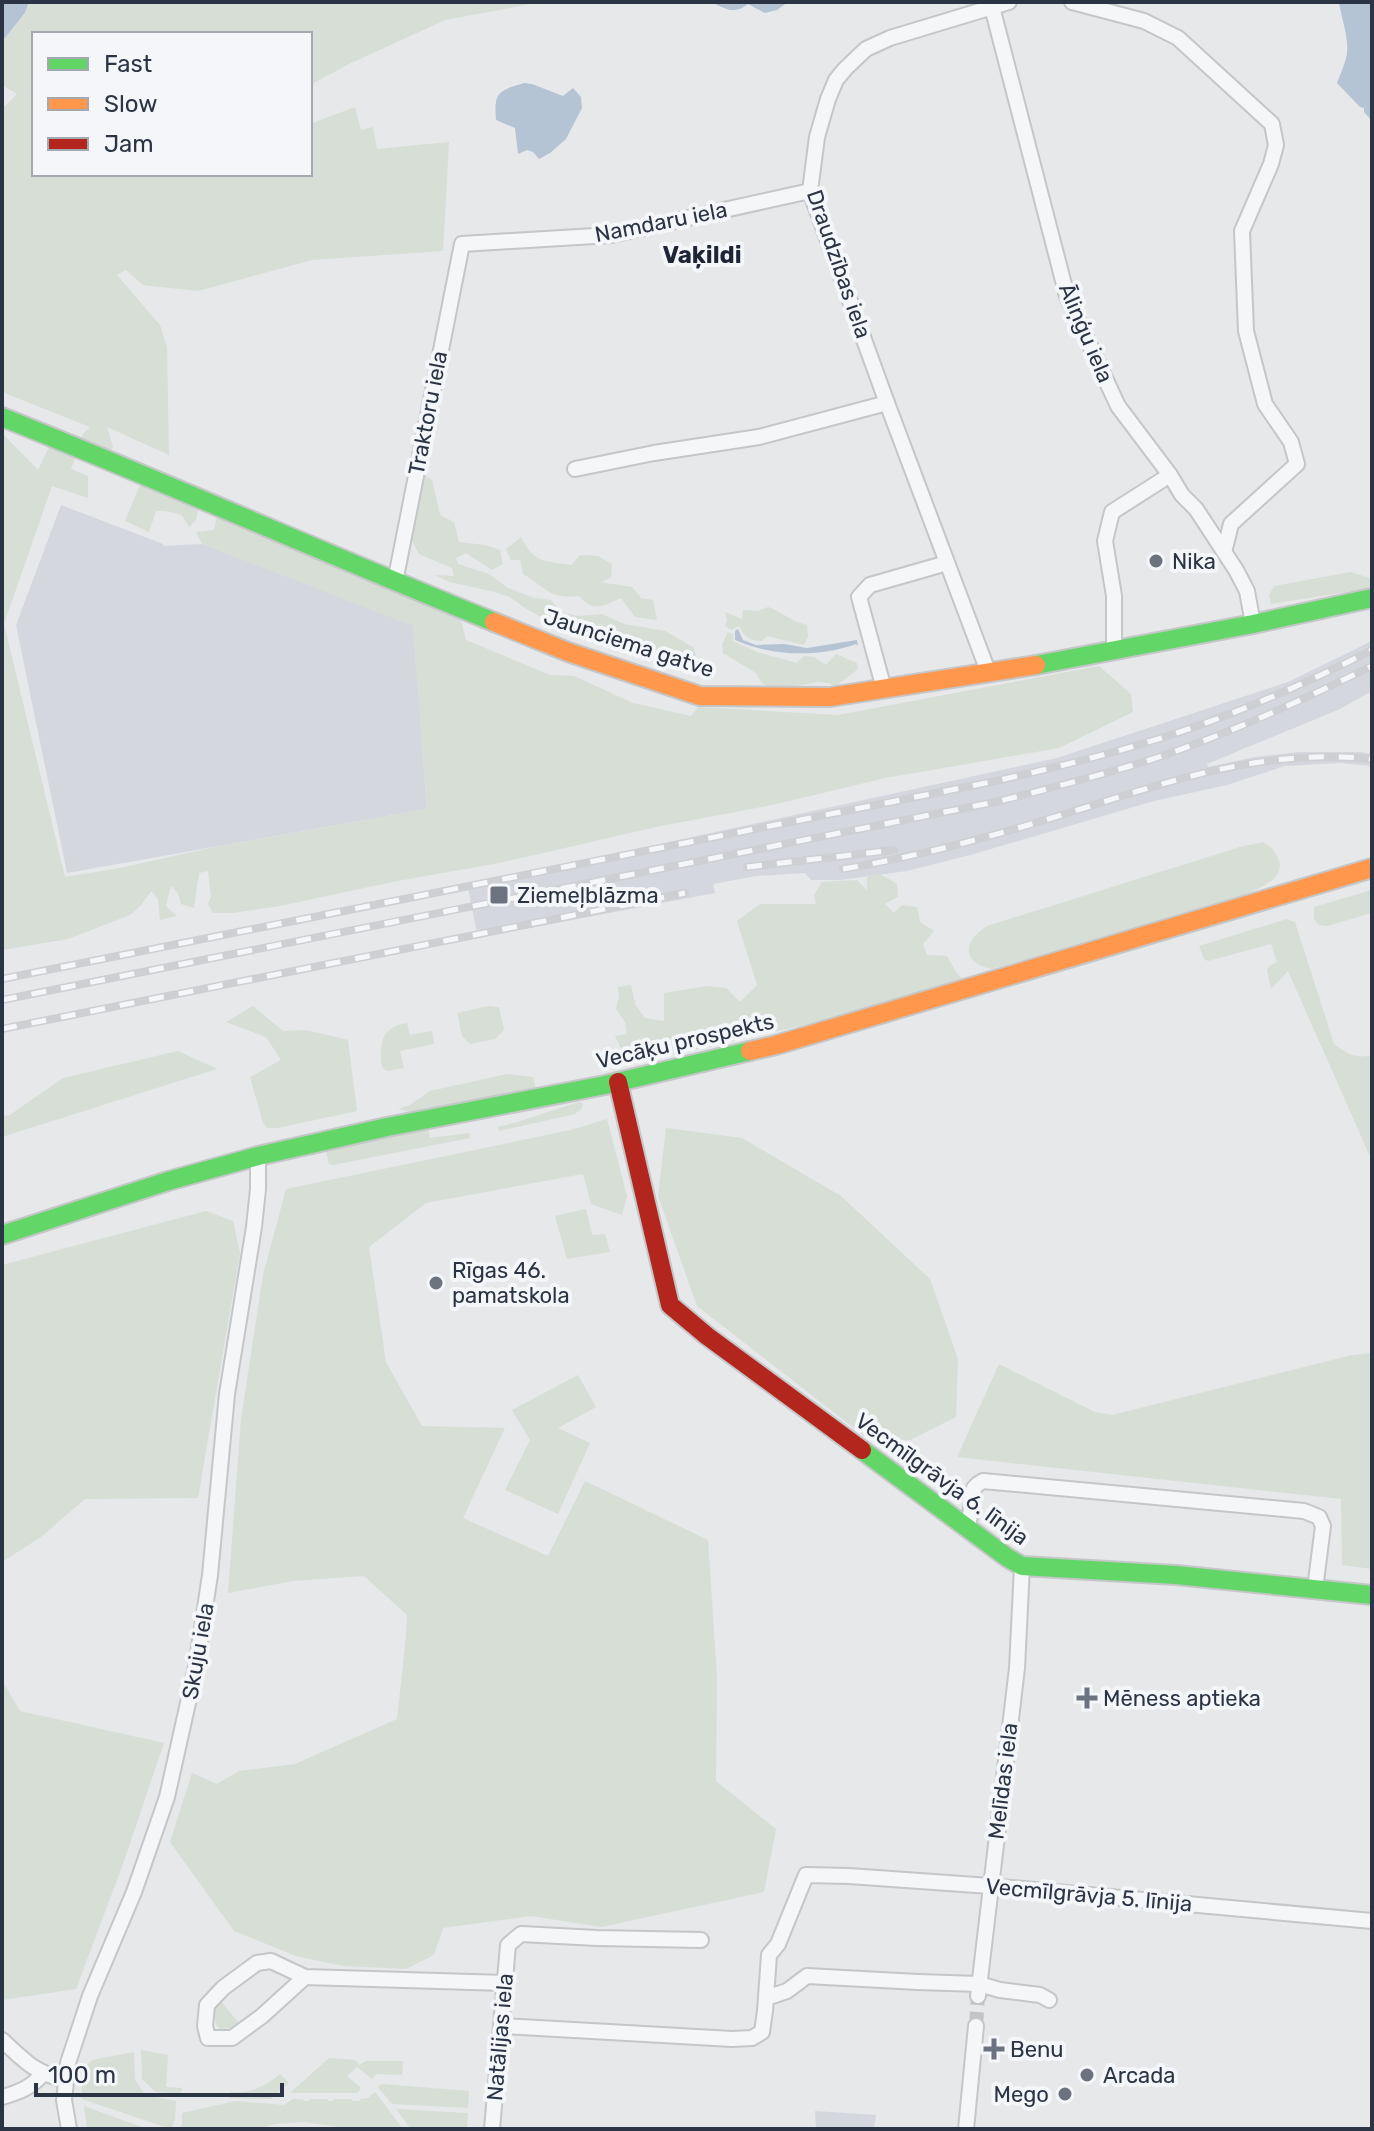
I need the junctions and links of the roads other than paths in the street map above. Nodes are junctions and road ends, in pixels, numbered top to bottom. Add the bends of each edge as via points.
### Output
1 (1009, 2) edge
2 (1072, 2) edge
3 (992, 7) junction
4 (810, 191) junction
5 (462, 244) joint
6 (887, 403) junction
7 (2, 417) edge
8 (575, 469) dead end
9 (1170, 475) junction
10 (1224, 552) junction
11 (947, 563) junction
12 (395, 582) junction
13 (1372, 598) edge
14 (1253, 624) junction
15 (1114, 651) junction
16 (989, 674) junction
17 (884, 689) junction
18 (1372, 868) edge
19 (618, 1082) junction
20 (258, 1156) junction
21 (2, 1235) edge
22 (968, 1529) junction
23 (1022, 1566) junction
24 (1315, 1589) junction
25 (1372, 1595) edge
26 (990, 1886) junction
27 (1372, 1921) edge
28 (701, 1940) dead end
29 (305, 1977) junction
30 (505, 1983) junction
31 (978, 1990) junction
32 (766, 1998) junction
33 (1049, 2000) dead end
34 (502, 2026) junction
35 (976, 2026) tunnel mouth
36 (2, 2040) edge
37 (43, 2074) junction
38 (65, 2080) junction
39 (2, 2097) edge
40 (69, 2129) edge
41 (492, 2129) edge
42 (966, 2129) edge

1 - 3 street, Draudzības iela
2 - 10 street via 1144,21 1178,38 1272,124 1276,145 1271,164 1242,231 1246,331 1265,404 1291,442 1297,464 1231,524
3 - 4 street, Draudzības iela via 890,38 866,49 845,69 828,99 817,137
3 - 9 street, Āliņģu iela via 1067,296 1118,406
4 - 5 street, Namdaru iela via 611,235
4 - 6 street, Draudzības iela
5 - 12 street, Traktoru iela
6 - 8 street via 759,437
6 - 11 street, Draudzības iela
7 - 12 main road, Jaunciema gatve
9 - 10 street, Āliņģu iela
9 - 15 street via 1112,512 1105,541 1114,596
10 - 14 street, Āliņģu iela via 1247,591
11 - 16 street, Draudzības iela
11 - 17 street via 870,585 859,597
12 - 17 main road, Jaunciema gatve via 568,652 700,696 830,697
13 - 14 main road, Jaunciema gatve
14 - 15 main road, Jaunciema gatve
15 - 16 main road, Jaunciema gatve
16 - 17 main road, Jaunciema gatve
18 - 19 main road, Vecāķu prospekts via 805,1037
19 - 20 main road, Vecāķu prospekts
19 - 22 main road, Vecmīlgrāvja 6. līnija via 670,1305
20 - 21 main road, Vecāķu prospekts
20 - 38 street, Skuju iela via 254,1227 227,1394 208,1590 190,1696 153,1841 90,1996
22 - 23 main road, Vecmīlgrāvja 6. līnija
22 - 24 street via 974,1488 983,1481 1304,1511 1319,1517 1323,1526
23 - 24 main road, Vecmīlgrāvja 6. līnija
23 - 26 street, Melīdas iela via 1017,1668
24 - 25 main road, Vecmīlgrāvja 6. līnija
26 - 27 street, Vecmīlgrāvja 5. līnija
26 - 31 street, Melīdas iela
26 - 32 street, Vecmīlgrāvja 5. līnija via 806,1875 769,1955
28 - 30 street, Natālijas iela via 521,1934 508,1945
29 - 29 street via 232,2038 208,2038 207,2005 257,1963 271,1961
29 - 30 street
30 - 34 street, Natālijas iela
31 - 32 street via 807,1976
31 - 33 street
32 - 34 street via 762,2032 752,2038
34 - 41 street, Natālijas iela
35 - 42 street
36 - 37 street
37 - 38 street
37 - 39 street via 32,2086
38 - 40 street, Skuju iela

